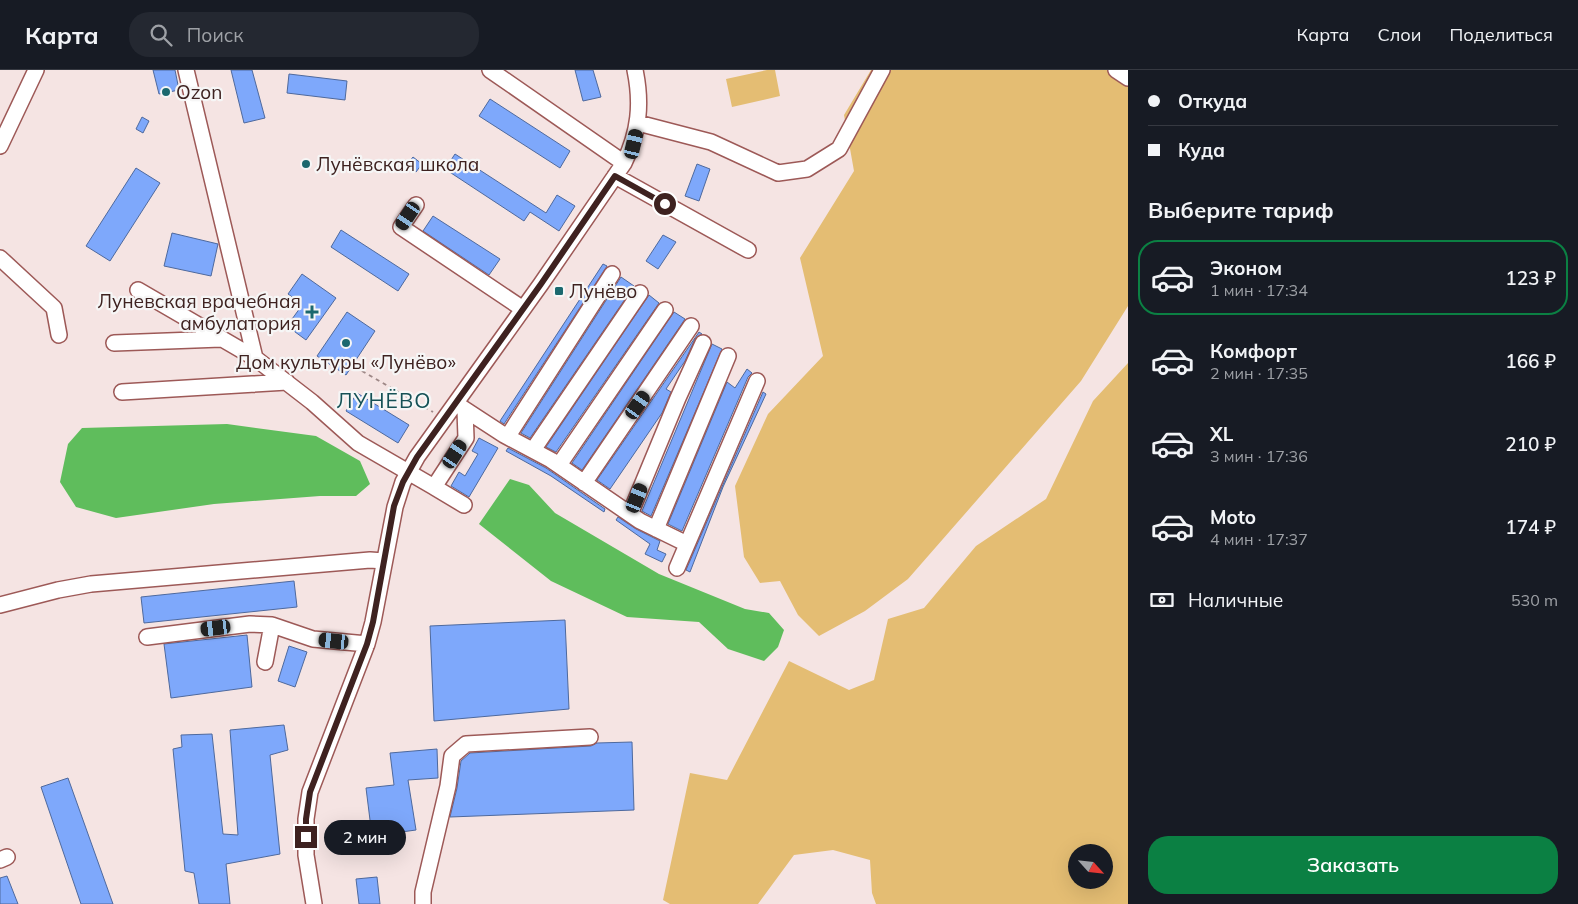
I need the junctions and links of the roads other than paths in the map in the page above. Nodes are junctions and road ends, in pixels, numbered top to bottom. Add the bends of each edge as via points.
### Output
1 (36, 70) edge
2 (186, 70) edge
3 (490, 70) edge
4 (635, 70) edge
5 (882, 70) edge
6 (1116, 70) edge
7 (1128, 78) edge
8 (638, 123) junction
9 (0, 146) edge
10 (624, 163) junction
11 (615, 176) junction
12 (416, 205) dead end
13 (748, 250) dead end
14 (0, 258) edge
15 (612, 274) dead end
16 (138, 290) dead end
17 (640, 292) dead end
18 (523, 310) junction
19 (665, 310) dead end
20 (691, 326) dead end
21 (59, 334) dead end
22 (221, 339) junction
23 (114, 343) dead end
24 (703, 343) dead end
25 (728, 356) dead end
26 (254, 358) junction
27 (757, 381) dead end
28 (286, 382) junction
29 (122, 392) dead end
30 (460, 406) junction
31 (508, 436) junction
32 (533, 450) junction
33 (560, 466) junction
34 (409, 472) junction
35 (584, 483) junction
36 (434, 487) junction
37 (464, 506) dead end
38 (630, 514) junction
39 (656, 529) junction
40 (687, 544) junction
41 (384, 561) junction
42 (677, 568) dead end
43 (0, 605) edge
44 (272, 625) junction
45 (148, 637) dead end
46 (367, 644) junction
47 (265, 662) dead end
48 (590, 737) dead end
49 (314, 904) edge
50 (423, 904) edge

1 - 9 street
2 - 26 street
3 - 10 street
4 - 8 street
5 - 8 street via 839,149 807,168 778,173 711,142
6 - 7 street
8 - 10 street via 634,144
10 - 11 street
11 - 13 street
11 - 18 street
12 - 18 street via 401,227
14 - 21 street via 54,308
15 - 31 street
16 - 22 street
17 - 32 street
18 - 30 street
19 - 33 street
20 - 35 street
22 - 23 street
22 - 26 street
24 - 38 street
25 - 39 street
26 - 28 street
27 - 40 street
28 - 29 street
28 - 34 street via 358,443
30 - 31 street
30 - 34 street via 444,418
30 - 36 street via 466,438
31 - 32 street
32 - 33 street
33 - 35 street
34 - 36 street
34 - 41 street via 394,506
35 - 38 street
36 - 37 street
38 - 39 street
39 - 40 street
40 - 42 street
41 - 43 street via 91,584
41 - 46 street
44 - 45 street via 250,624
44 - 46 street via 312,639
44 - 47 street
46 - 49 street via 310,792 306,855
48 - 50 street via 466,744 452,756

